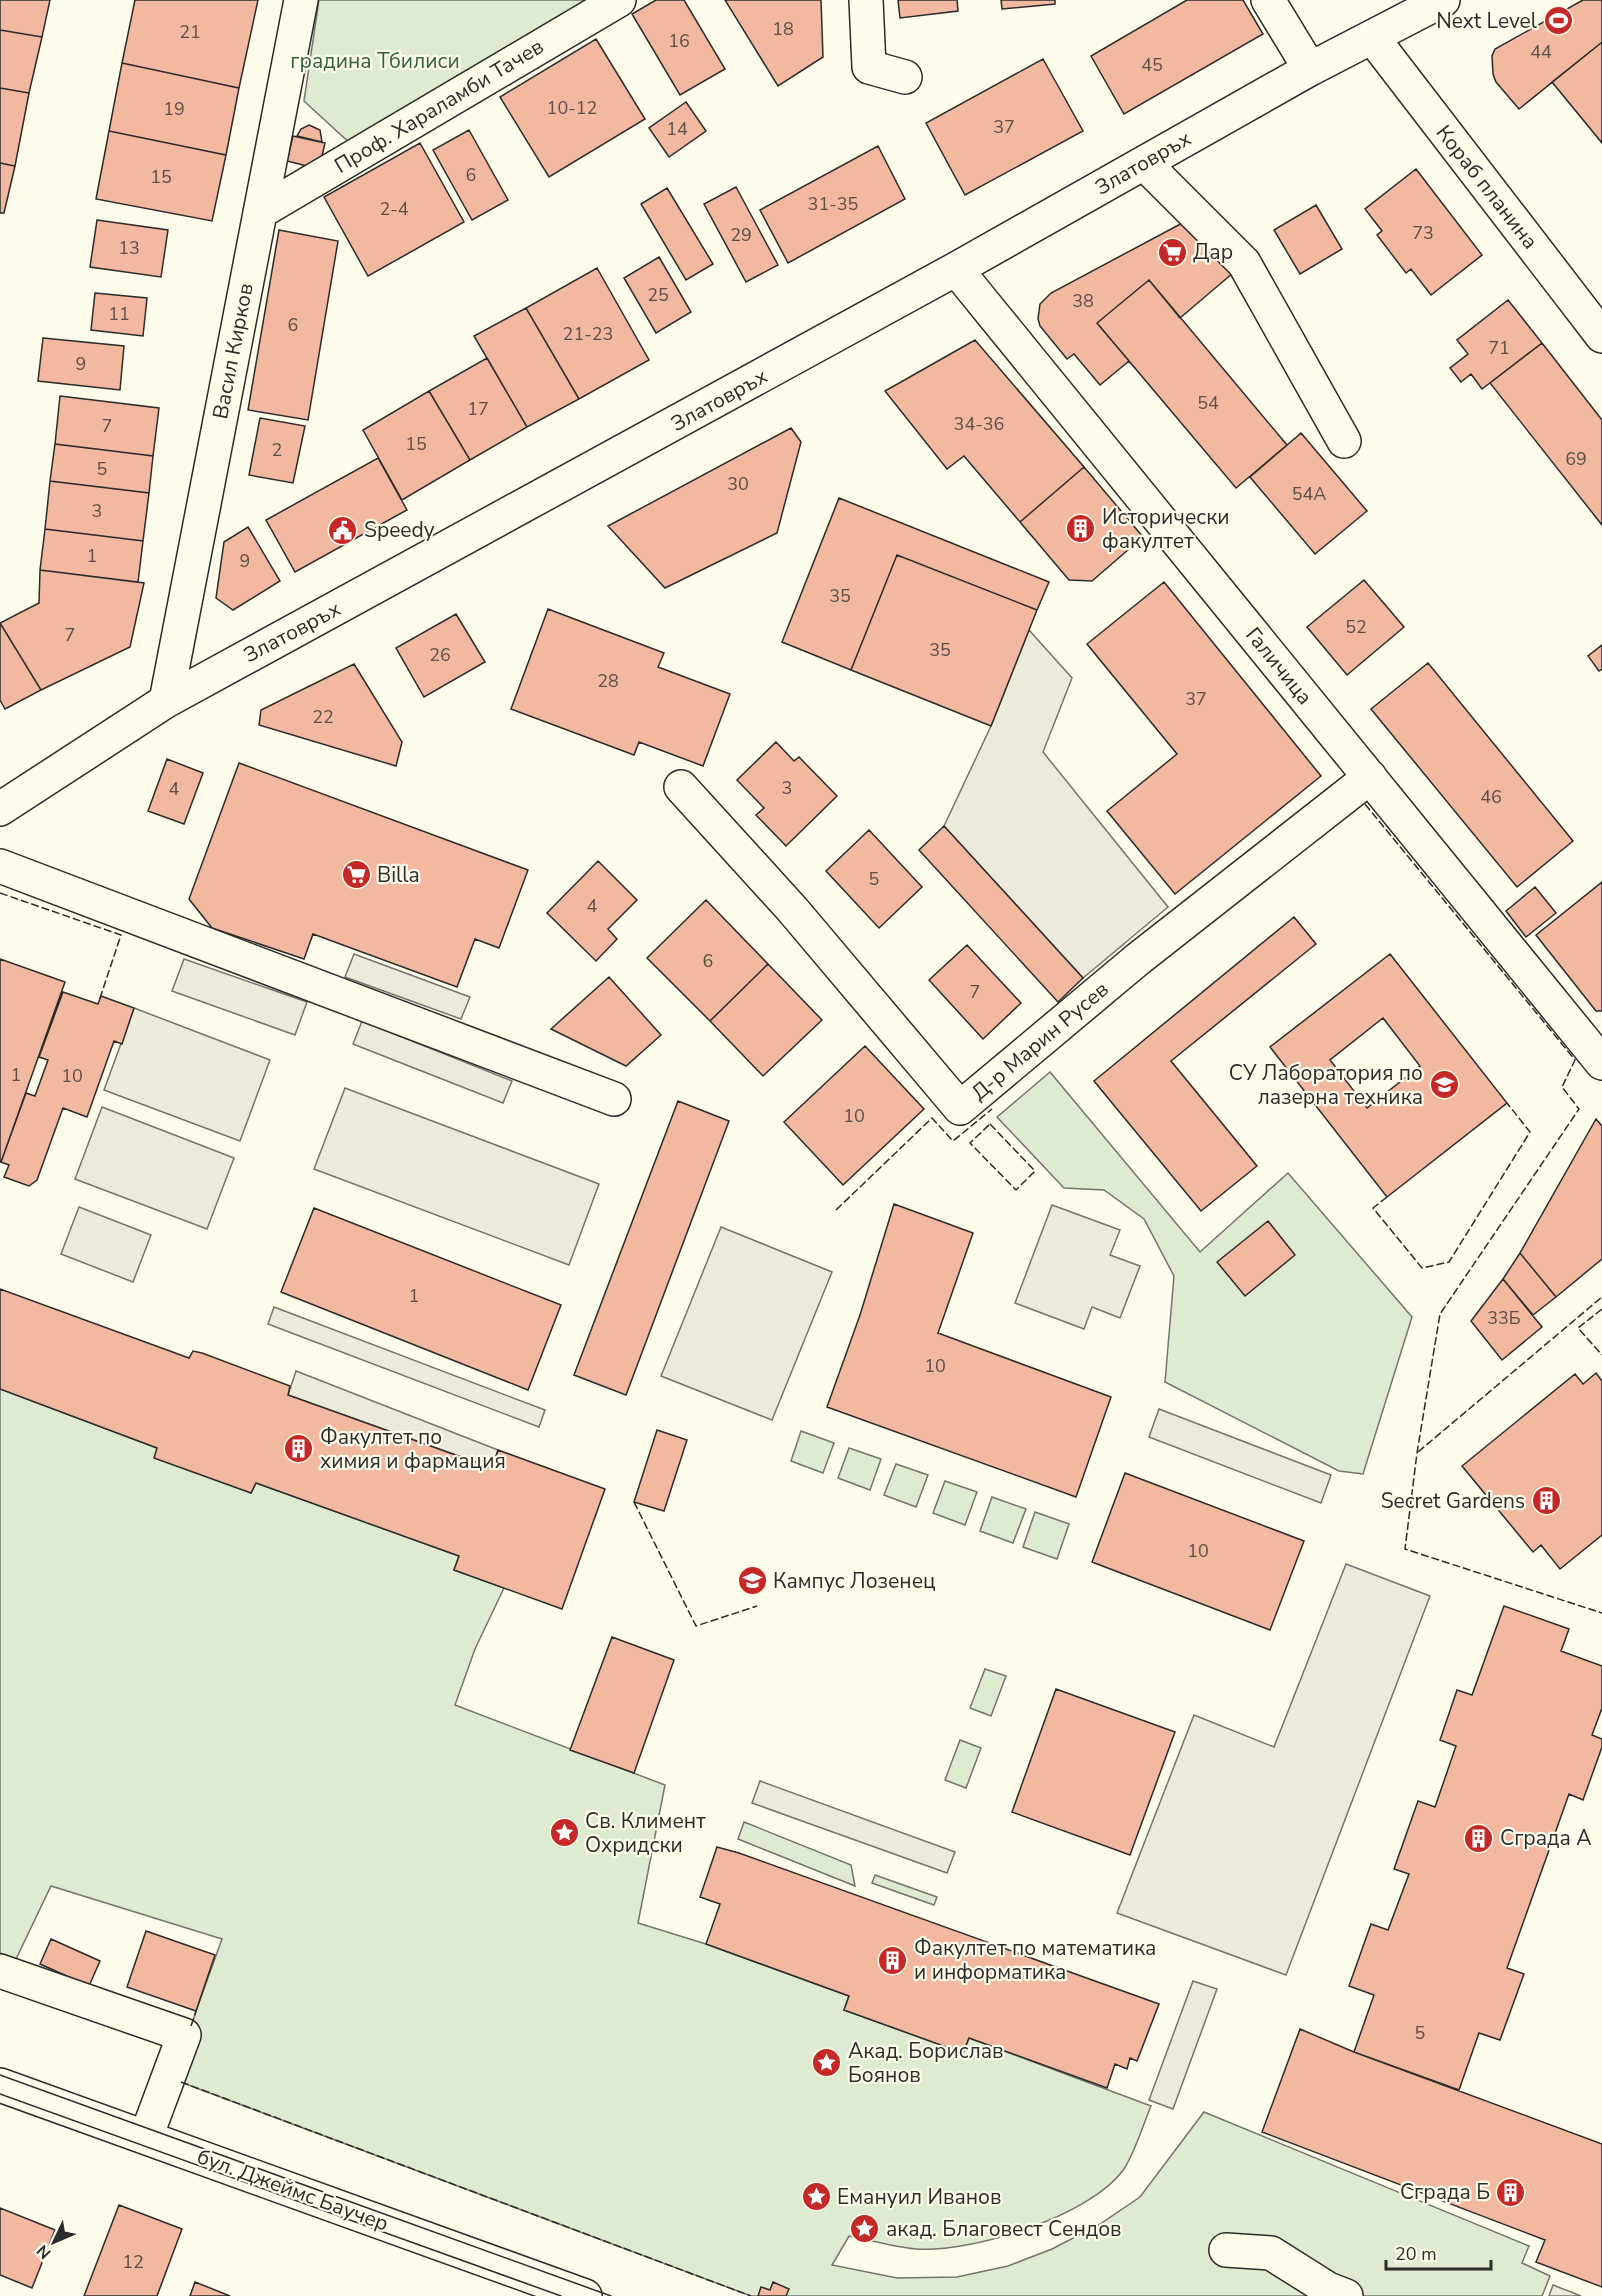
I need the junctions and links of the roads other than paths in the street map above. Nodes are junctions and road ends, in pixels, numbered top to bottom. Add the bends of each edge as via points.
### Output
1 (301, 0) edge
2 (619, 0) edge
3 (866, 0) edge
4 (1268, 0) edge
5 (1443, 0) edge
6 (1372, 37) junction
7 (1310, 69) junction
8 (905, 77) dead end
9 (1144, 163) junction
10 (260, 212) junction
11 (956, 269) junction
12 (1602, 336) edge
13 (1344, 441) dead end
14 (166, 701) junction
15 (1370, 777) junction
16 (681, 787) dead end
17 (0, 809) edge
18 (0, 866) edge
19 (1599, 1052) edge
20 (614, 1099) dead end
21 (0, 1971) edge
22 (0, 2085) edge
23 (146, 2138) junction
24 (1226, 2250) dead end
25 (585, 2296) edge
26 (1346, 2296) edge

1 - 10 street, Васил Кирков
2 - 10 street, Проф. Хараламби Тачев
3 - 8 street via 869,67
4 - 7 street
5 - 6 street, Златовръх
6 - 7 street, Златовръх
6 - 12 street, Кораб планина
7 - 9 street, Златовръх
9 - 11 street, Златовръх
9 - 13 street via 1244,263
10 - 14 street, Васил Кирков
11 - 14 street, Златовръх
11 - 15 street, Галичица
14 - 17 street, Златовръх
15 - 16 street, Д-р Марин Русев via 1138,959 960,1108 792,909
15 - 19 street, Галичица
18 - 20 street
21 - 23 street via 184,2035
22 - 23 street, бул. Джеймс Баучер
23 - 25 street, бул. Джеймс Баучер
24 - 26 street via 1271,2253

